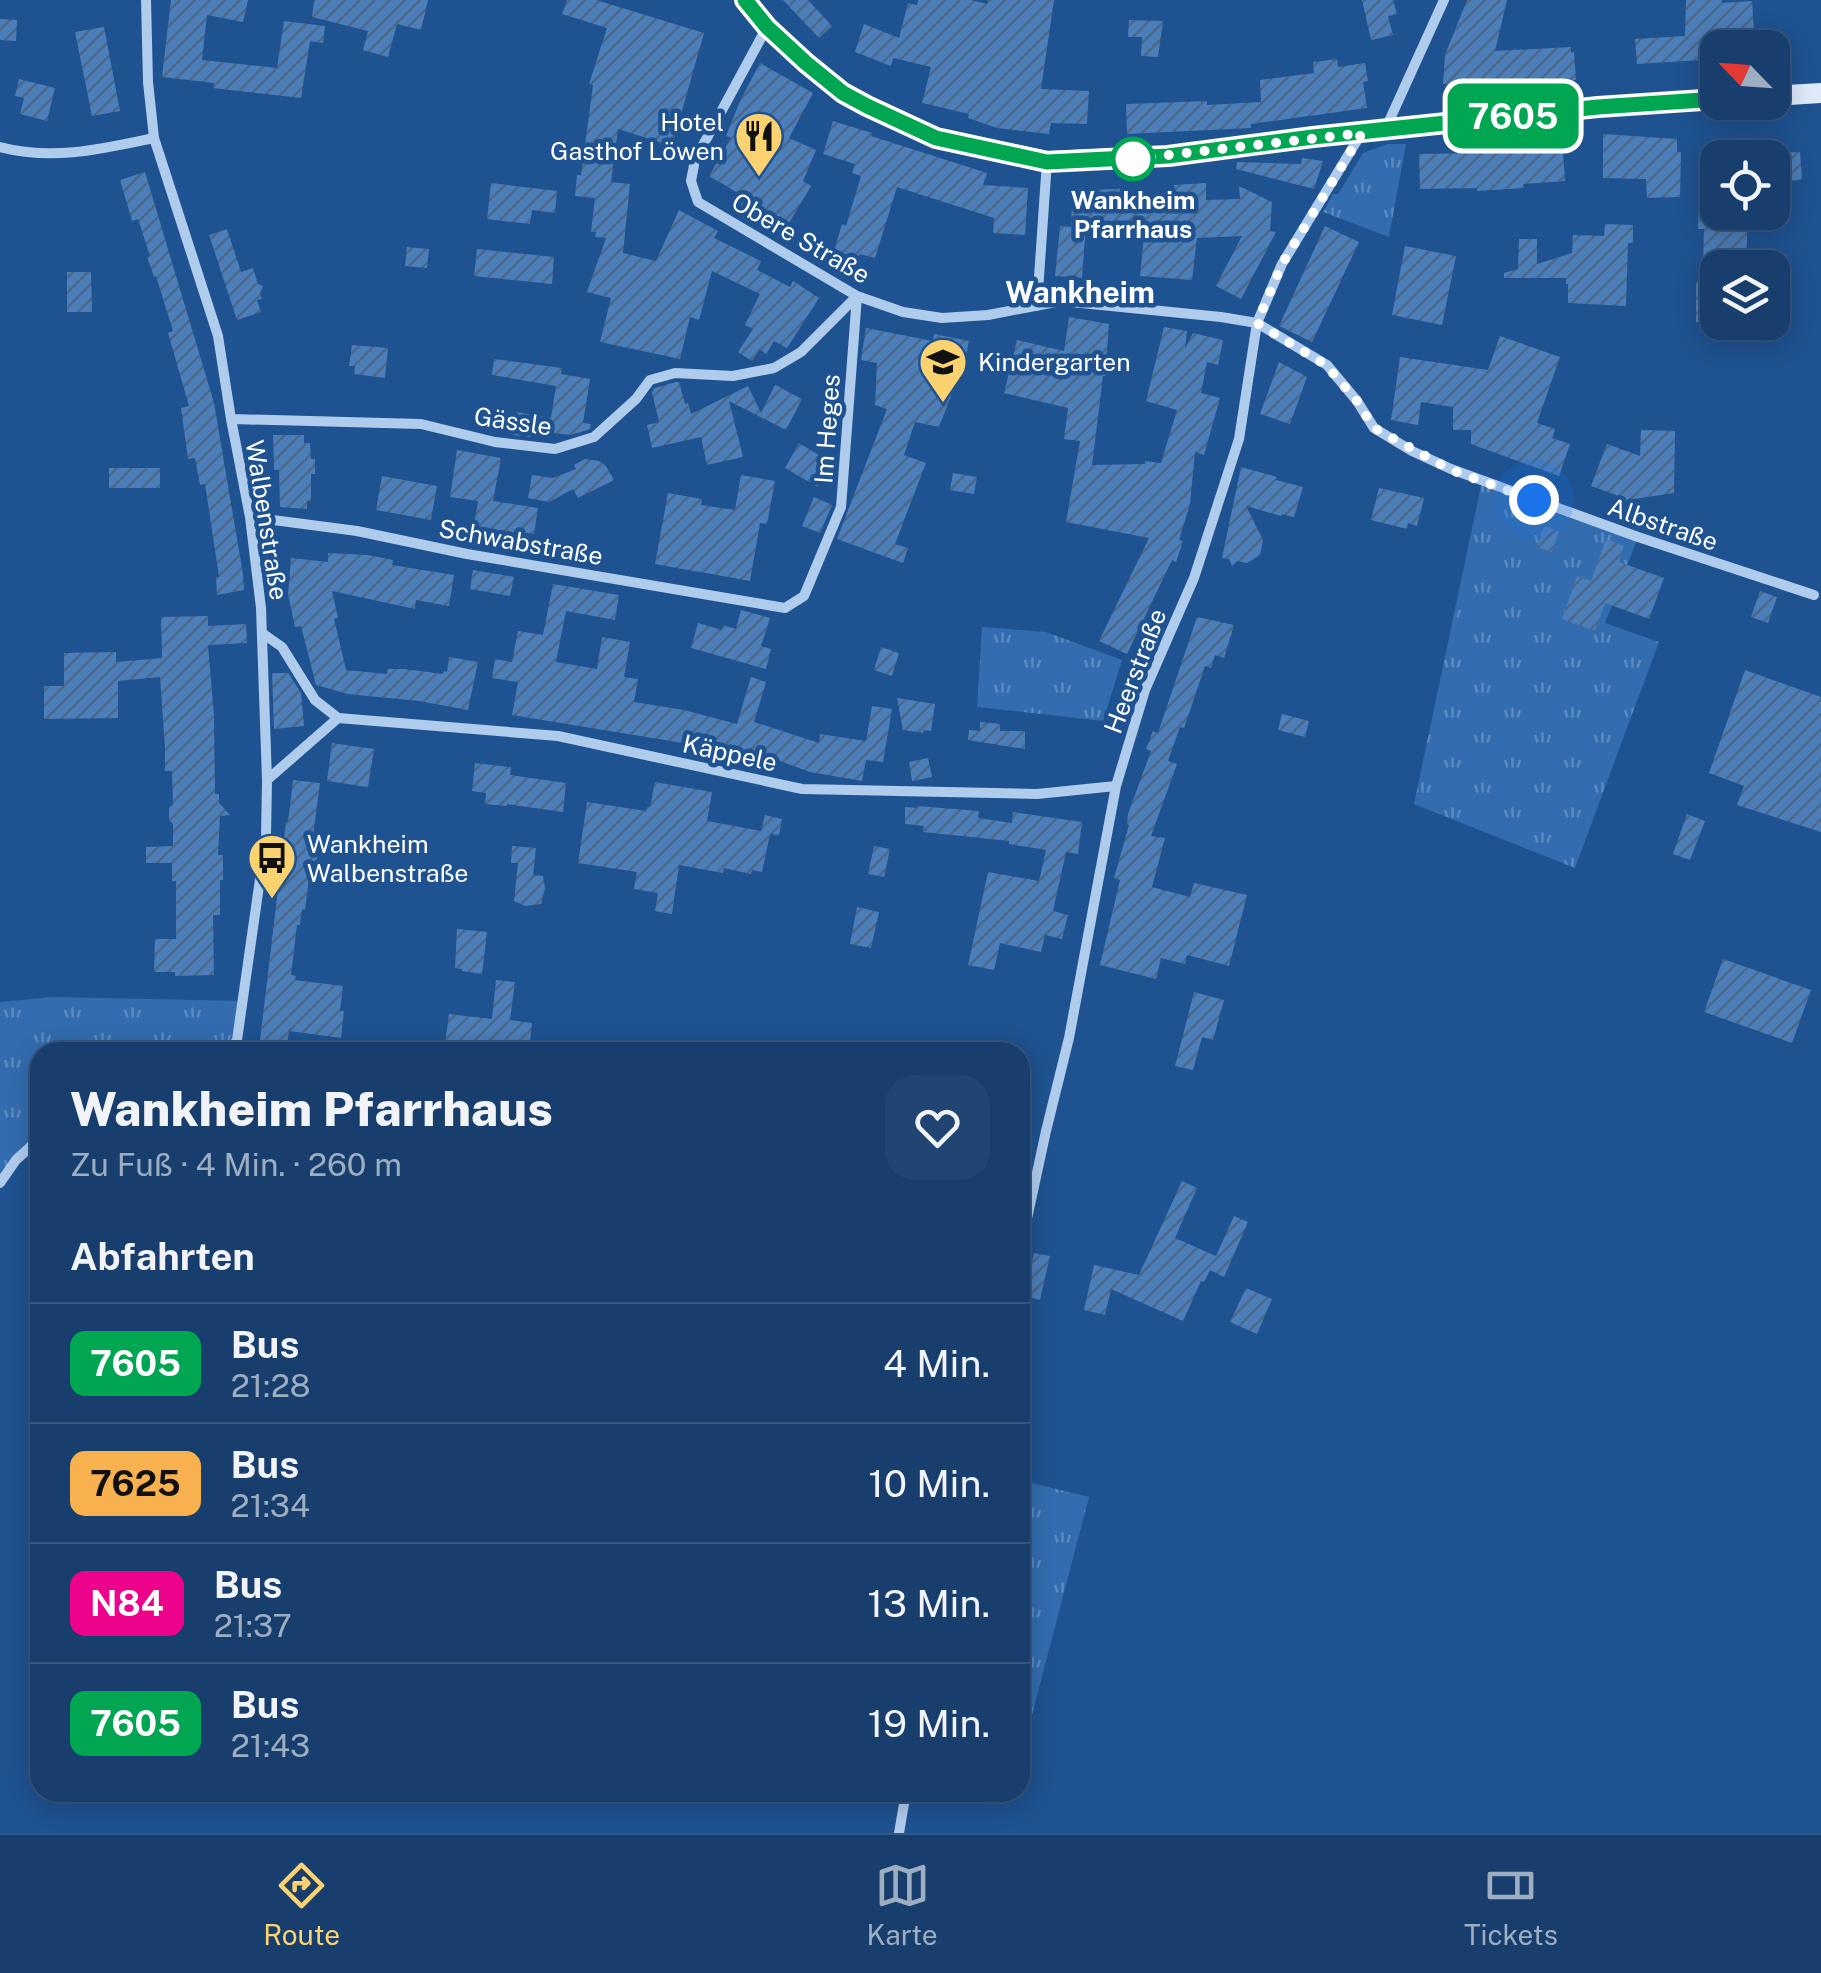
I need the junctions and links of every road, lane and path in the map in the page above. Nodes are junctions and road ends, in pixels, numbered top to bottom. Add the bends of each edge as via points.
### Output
1 (146, 0) edge
2 (1444, 0) edge
3 (749, 1) edge
4 (767, 27) junction
5 (1821, 93) edge
6 (1790, 95) edge
7 (1700, 100) edge
8 (1385, 130) junction
9 (1362, 133) junction
10 (154, 138) junction
11 (0, 146) edge
12 (1047, 162) junction
13 (857, 296) junction
14 (1037, 306) junction
15 (1257, 323) junction
16 (231, 419) junction
17 (250, 516) junction
18 (1814, 595) dead end
19 (786, 608) joint
20 (262, 633) junction
21 (338, 718) junction
22 (266, 780) junction
23 (1116, 786) junction
24 (236, 1042) edge
25 (30, 1147) edge
26 (0, 1183) edge
27 (1030, 1205) edge
28 (904, 1802) edge
29 (899, 1833) edge

1 - 10 street, Walbenstraße
2 - 8 street
3 - 4 street
4 - 12 street via 867,106 936,138
4 - 13 street, Obere Straße via 690,181 698,202
5 - 6 street
7 - 8 street
8 - 9 street
9 - 12 street via 1168,156
9 - 15 street, Heerstraße via 1282,264
10 - 11 street via 48,155
10 - 16 street, Walbenstraße via 218,336
12 - 14 street
13 - 14 street, Obere Straße via 942,318
13 - 16 street, Gässle via 801,352 774,368 650,380 594,436 555,449 421,424
13 - 19 street, Im Heges via 841,506 804,596
14 - 15 street, Obere Straße via 1091,303
15 - 18 street, Albstraße via 1326,365 1374,428 1451,470
15 - 23 street, Heerstraße via 1239,439
16 - 17 street, Walbenstraße
17 - 19 street, Schwabstraße
17 - 20 street, Walbenstraße
20 - 21 street via 282,648 315,700
20 - 22 street, Walbenstraße
21 - 22 street
21 - 23 street, Käppele via 558,736 802,789 1037,794
22 - 24 street, Walbenstraße via 266,837
23 - 27 street, Heerstraße
25 - 26 street
28 - 29 street

